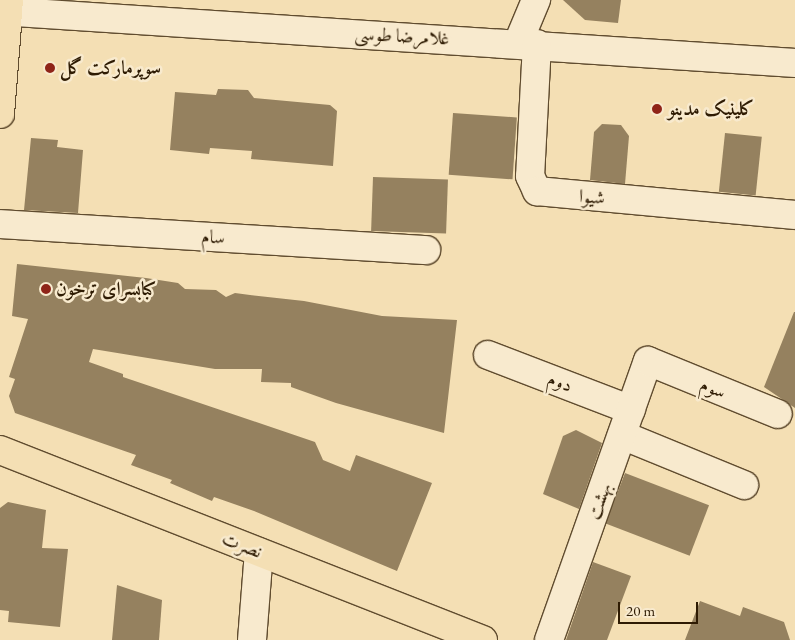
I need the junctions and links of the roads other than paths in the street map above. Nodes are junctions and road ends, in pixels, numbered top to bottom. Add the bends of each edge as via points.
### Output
1 (536, 0) edge
2 (6, 8) edge
3 (528, 43) junction
4 (795, 63) edge
5 (0, 114) edge
6 (795, 215) edge
7 (0, 224) edge
8 (426, 250) dead end
9 (488, 355) dead end
10 (648, 361) joint
11 (631, 410) junction
12 (778, 414) dead end
13 (622, 435) junction
14 (0, 450) edge
15 (744, 485) dead end
16 (259, 552) junction
17 (479, 639) edge
18 (252, 640) edge
19 (550, 640) edge

1 - 3 street
2 - 3 street, غلامرضا طوسی
2 - 5 main road
3 - 4 street, غلامرضا طوسی
3 - 6 street, شیوا via 530,176 537,191
7 - 8 street, سام
9 - 11 street, دوم
10 - 11 street, بهشت
10 - 12 street, سوم
11 - 13 street, بهشت
13 - 15 street
13 - 19 street, بهشت
14 - 16 main road, نصرت
16 - 17 main road, نصرت
16 - 18 street

